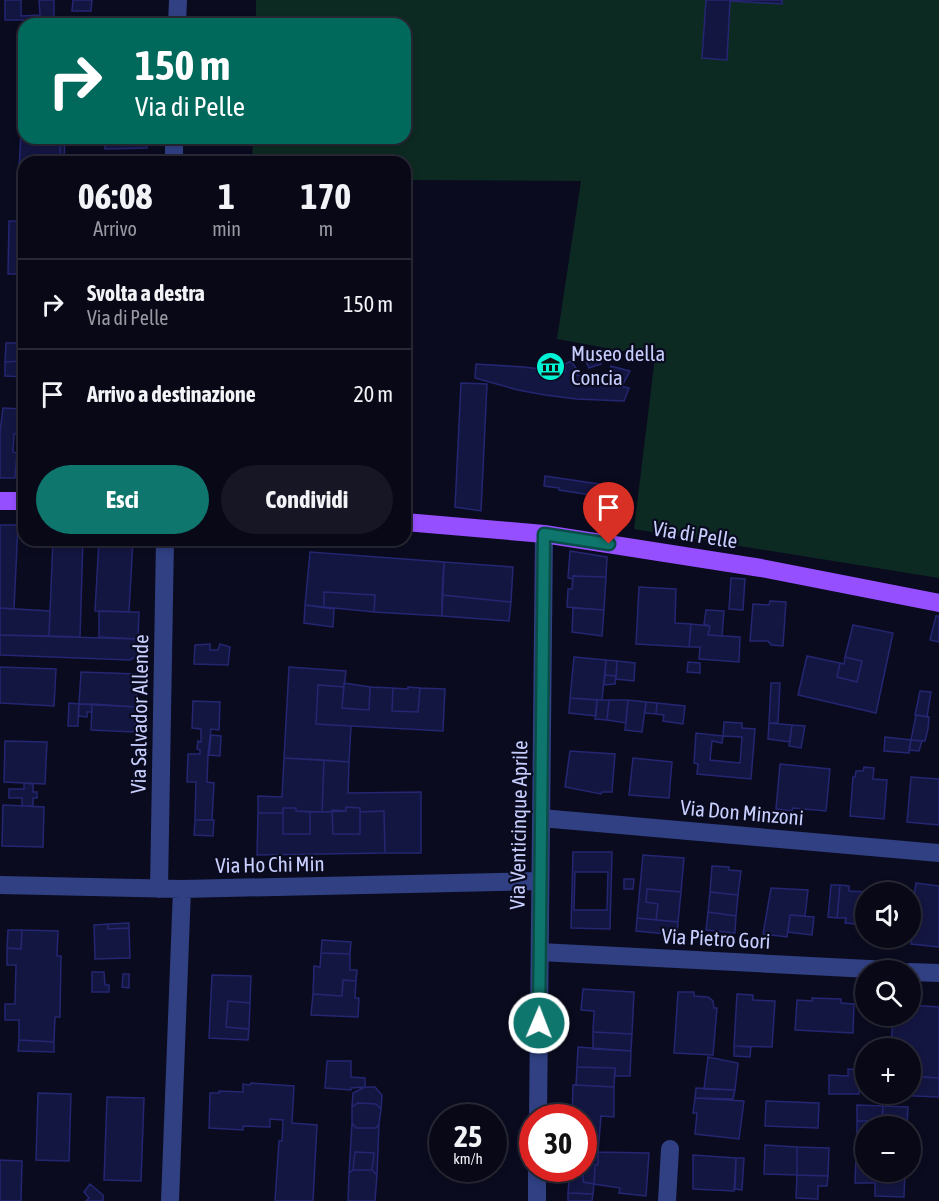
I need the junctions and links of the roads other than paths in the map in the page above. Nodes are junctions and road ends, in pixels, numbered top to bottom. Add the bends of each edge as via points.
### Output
1 (178, 0) edge
2 (177, 18) edge
3 (0, 501) edge
4 (18, 501) edge
5 (411, 523) edge
6 (544, 534) junction
7 (165, 546) edge
8 (939, 603) edge
9 (541, 818) junction
10 (939, 853) edge
11 (540, 881) junction
12 (0, 885) edge
13 (159, 889) junction
14 (182, 889) junction
15 (540, 952) junction
16 (855, 968) edge
17 (921, 972) edge
18 (939, 973) edge
19 (538, 1104) edge
20 (670, 1149) dead end
21 (537, 1182) edge
22 (170, 1201) edge
23 (537, 1201) edge
24 (667, 1201) edge

1 - 2 street
3 - 4 main road
5 - 6 main road, Via di Pelle
6 - 8 main road, Via di Pelle via 761,568
6 - 9 street, Via Venticinque Aprile
7 - 13 street, Via Salvador Allende
9 - 10 street, Via Don Minzoni
9 - 11 street, Via Venticinque Aprile
11 - 14 street, Via Ho Chi Min
11 - 15 street, Via Venticinque Aprile
12 - 13 street, Via Ho Chi Min
13 - 14 street, Via Ho Chi Min
14 - 22 street
15 - 16 street, Via Pietro Gori
15 - 19 street, Via Venticinque Aprile
17 - 18 street
20 - 24 street
21 - 23 street

